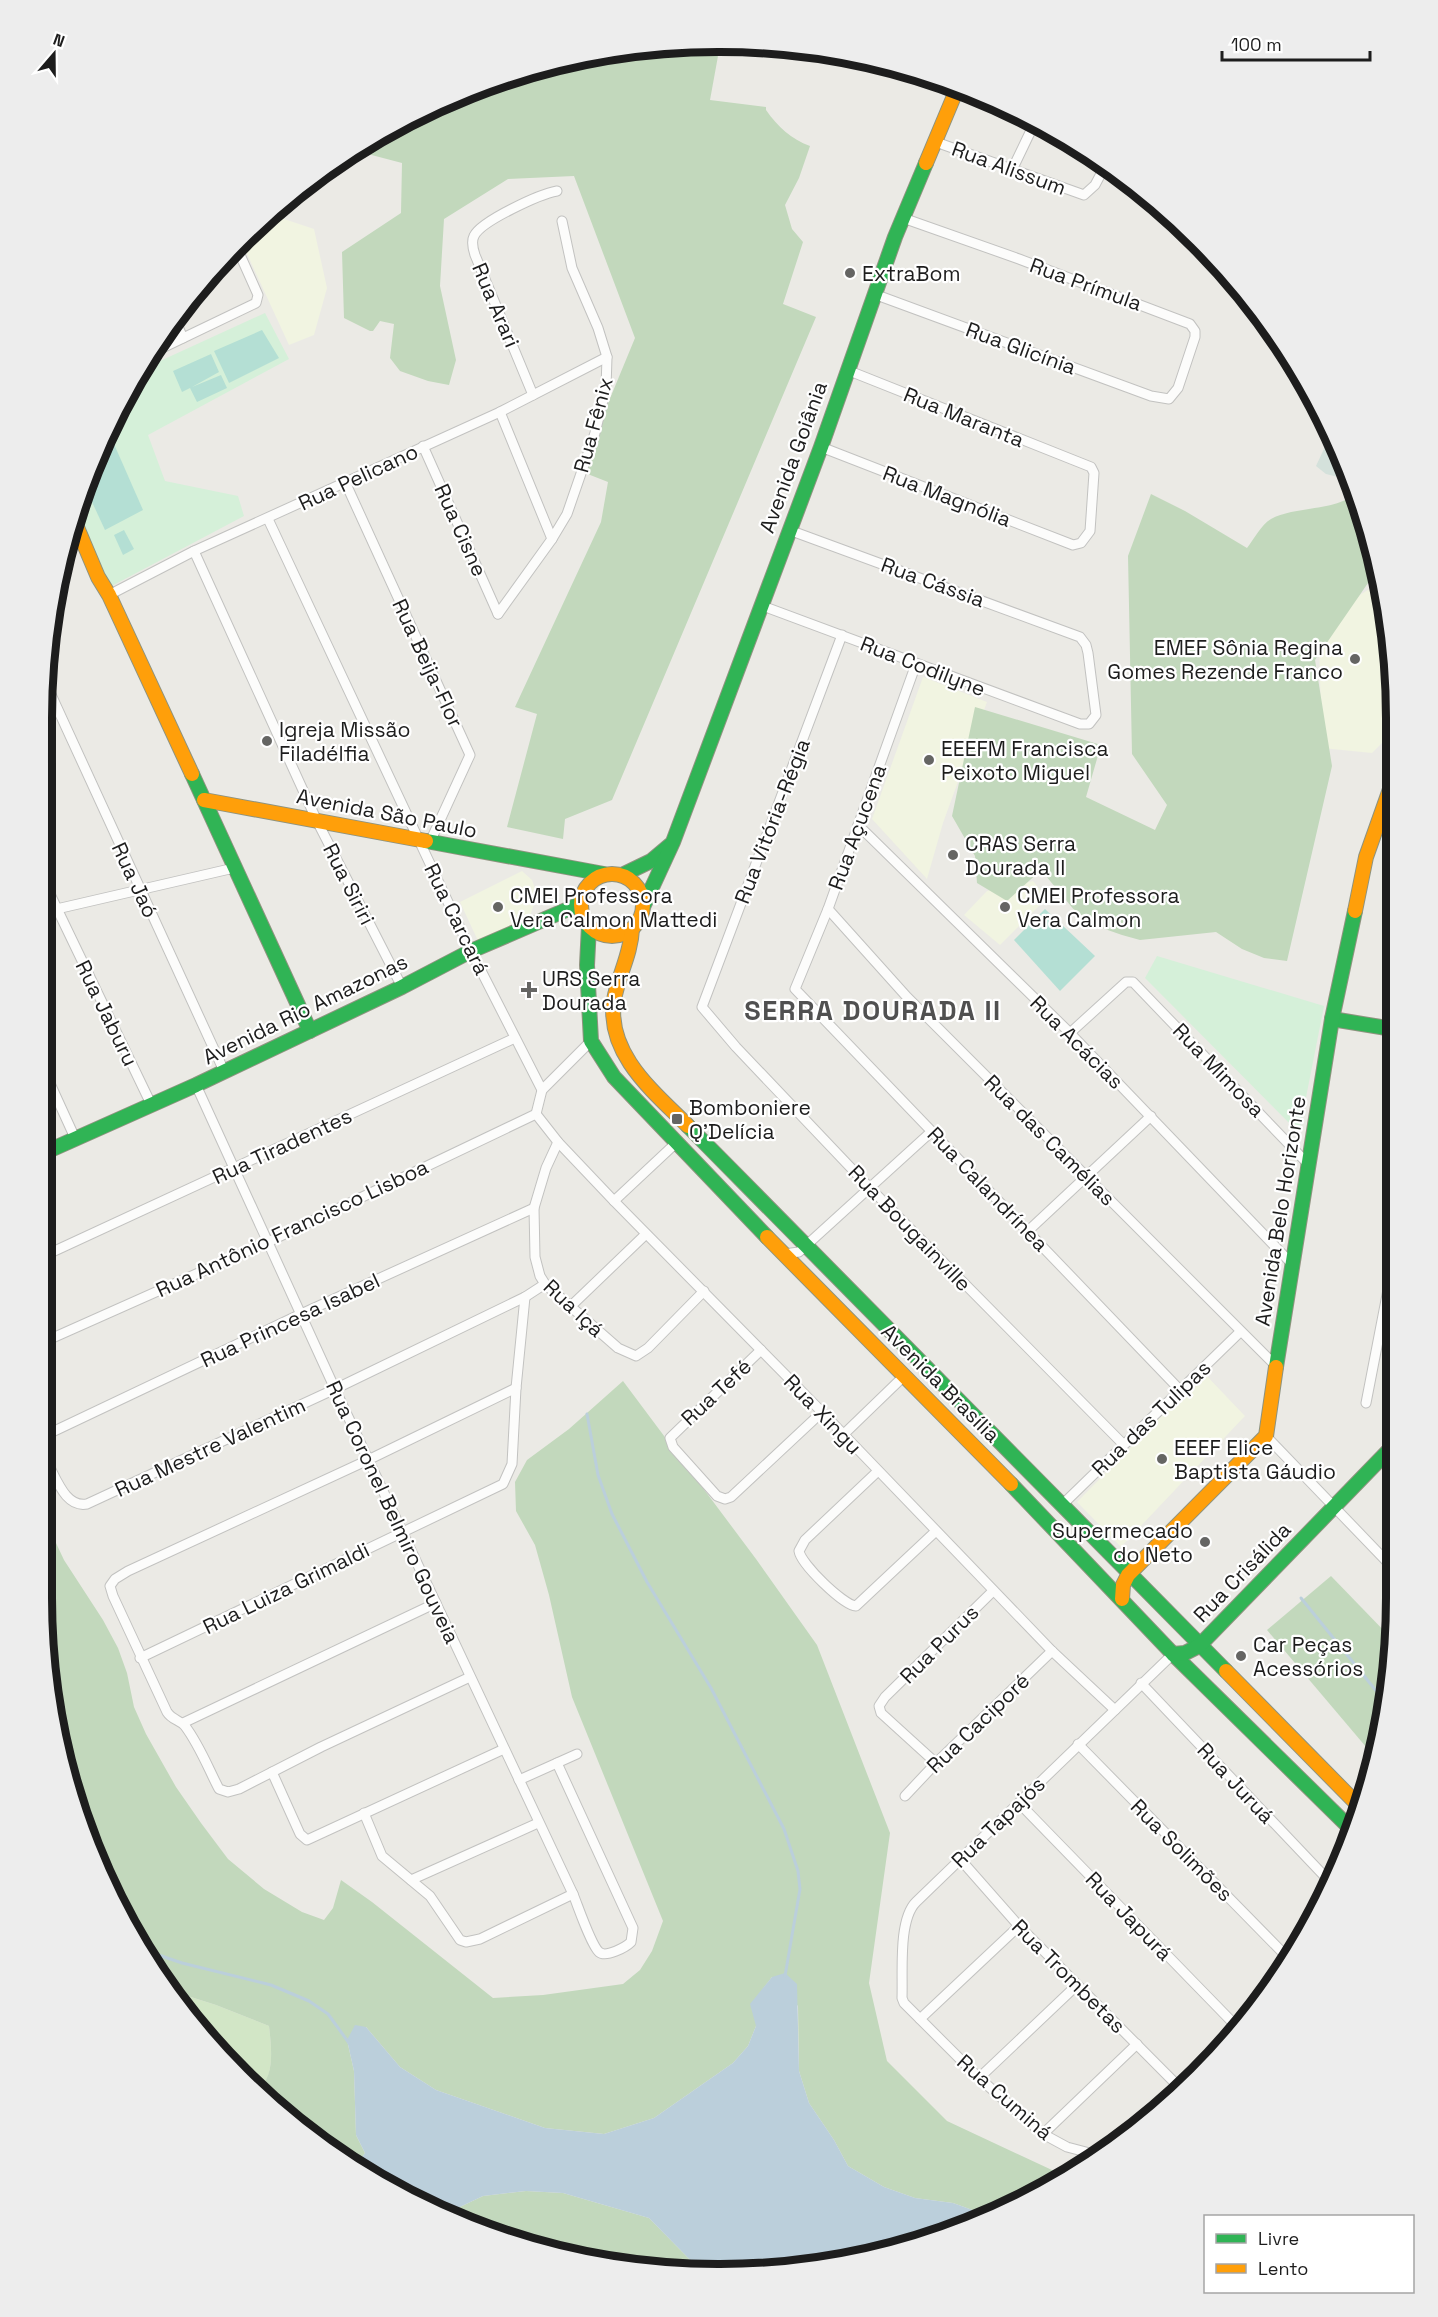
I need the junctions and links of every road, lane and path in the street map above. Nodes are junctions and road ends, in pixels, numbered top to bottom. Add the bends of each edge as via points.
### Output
1 (954, 96) edge
2 (1031, 130) edge
3 (933, 141) junction
4 (1012, 171) junction
5 (1101, 173) edge
6 (556, 191) dead end
7 (903, 218) junction
8 (562, 221) dead end
9 (241, 256) edge
10 (874, 294) junction
11 (179, 329) edge
12 (183, 338) junction
13 (167, 345) edge
14 (607, 357) junction
15 (847, 370) junction
16 (533, 395) junction
17 (1168, 399) joint
18 (500, 412) junction
19 (423, 447) junction
20 (821, 447) junction
21 (346, 484) junction
22 (268, 519) junction
23 (789, 530) junction
24 (79, 533) edge
25 (552, 539) junction
26 (1073, 545) joint
27 (194, 551) junction
28 (109, 596) junction
29 (760, 605) junction
30 (498, 614) joint
31 (842, 635) junction
32 (916, 664) junction
33 (53, 699) edge
34 (1086, 725) joint
35 (204, 800) junction
36 (1386, 801) edge
37 (317, 821) junction
38 (858, 825) junction
39 (424, 841) junction
40 (673, 842) junction
41 (563, 867) junction
42 (234, 868) junction
43 (604, 874) junction
44 (622, 875) junction
45 (139, 888) junction
46 (581, 900) junction
47 (643, 907) junction
48 (52, 909) edge
49 (828, 909) junction
50 (589, 926) junction
51 (632, 929) junction
52 (471, 951) junction
53 (402, 987) junction
54 (795, 989) joint
55 (702, 1007) joint
56 (1332, 1019) junction
57 (1386, 1028) edge
58 (310, 1031) junction
59 (1070, 1034) junction
60 (515, 1038) junction
61 (591, 1041) junction
62 (224, 1071) junction
63 (196, 1085) junction
64 (52, 1088) edge
65 (542, 1090) junction
66 (151, 1104) junction
67 (536, 1114) junction
68 (1151, 1116) junction
69 (931, 1132) junction
70 (75, 1138) junction
71 (558, 1142) junction
72 (675, 1143) junction
73 (52, 1149) edge
74 (1309, 1165) junction
75 (234, 1169) junction
76 (1086, 1175) junction
77 (870, 1188) junction
78 (614, 1201) junction
79 (534, 1208) junction
80 (1029, 1230) junction
81 (646, 1234) junction
82 (268, 1242) junction
83 (806, 1247) junction
84 (52, 1252) edge
85 (784, 1254) junction
86 (1292, 1264) junction
87 (545, 1284) junction
88 (704, 1291) junction
89 (525, 1297) junction
90 (1386, 1300) edge
91 (571, 1306) junction
92 (301, 1314) junction
93 (856, 1326) junction
94 (885, 1326) junction
95 (1240, 1332) junction
96 (52, 1338) edge
97 (761, 1350) junction
98 (1277, 1367) junction
99 (903, 1377) junction
100 (516, 1388) junction
101 (335, 1389) junction
102 (1180, 1390) junction
103 (1366, 1403) dead end
104 (822, 1412) junction
105 (957, 1430) junction
106 (52, 1432) edge
107 (989, 1432) junction
108 (844, 1434) junction
109 (1266, 1436) junction
110 (1123, 1444) junction
111 (1006, 1449) junction
112 (980, 1452) junction
113 (1386, 1453) edge
114 (369, 1460) junction
115 (52, 1471) edge
116 (879, 1471) junction
117 (1062, 1505) junction
118 (1334, 1507) junction
119 (936, 1531) junction
120 (403, 1532) junction
121 (1386, 1561) edge
122 (1128, 1575) junction
123 (993, 1591) junction
124 (1122, 1599) junction
125 (436, 1603) junction
126 (1199, 1646) junction
127 (1052, 1651) junction
128 (1173, 1654) junction
129 (140, 1658) junction
130 (470, 1677) junction
131 (1141, 1683) junction
132 (1114, 1710) junction
133 (183, 1723) junction
134 (1078, 1744) junction
135 (504, 1749) junction
136 (577, 1754) dead end
137 (557, 1762) junction
138 (936, 1763) junction
139 (272, 1772) junction
140 (519, 1780) junction
141 (905, 1796) dead end
142 (1354, 1801) edge
143 (1019, 1803) junction
144 (364, 1813) junction
145 (538, 1823) junction
146 (1346, 1824) edge
147 (960, 1859) junction
148 (1325, 1876) edge
149 (411, 1880) junction
150 (573, 1894) junction
151 (1019, 1926) junction
152 (1283, 1953) edge
153 (1077, 1985) junction
154 (920, 2019) junction
155 (1232, 2022) edge
156 (1137, 2044) junction
157 (979, 2078) junction
158 (1175, 2083) edge
159 (1043, 2134) junction
160 (1088, 2153) edge

1 - 3 street, Avenida Goiânia
2 - 4 street
3 - 4 street, Rua Alissum
3 - 7 street, Avenida Goiânia
4 - 5 street, Rua Alissum via 1084,195
6 - 16 street, Rua Arari via 529,200 497,218 479,229 472,240
7 - 10 street, Avenida Goiânia
7 - 17 street, Rua Prímula via 1190,324 1195,337 1178,388
8 - 14 street, Rua Fênix via 572,268
9 - 12 street via 258,295 255,304
10 - 15 street, Avenida Goiânia
10 - 17 street, Rua Glicínia
11 - 12 street
12 - 13 street
14 - 16 street, Rua Pelicano
14 - 25 street, Rua Fênix via 606,388 595,433 567,514
15 - 20 street, Avenida Goiânia
15 - 26 street, Rua Maranta via 1091,467 1094,473 1090,531 1081,543
16 - 18 street, Rua Pelicano
18 - 19 street, Rua Pelicano
18 - 25 street
19 - 21 street, Rua Pelicano
19 - 30 street, Rua Cisne
20 - 23 street, Avenida Goiânia
20 - 26 street, Rua Magnólia
21 - 22 street, Rua Pelicano
21 - 39 street, Rua Beija-Flor via 470,755
22 - 27 street, Rua Pelicano
22 - 39 street, Rua Carcará
23 - 29 street, Avenida Goiânia
23 - 34 street, Rua Cássia via 1077,634 1086,645 1097,709 1093,721
24 - 28 street
25 - 30 street, Rua Fênix
27 - 28 street, Rua Pelicano
27 - 37 street, Rua Siriri
28 - 35 street
29 - 31 street, Rua Codilyne
29 - 40 street, Avenida Goiânia
31 - 32 street, Rua Codilyne
31 - 55 street, Rua Vitória-Régia
32 - 34 street, Rua Codilyne
32 - 38 street, Rua Açucena
33 - 45 street, Rua Jaó
35 - 37 street, Avenida São Paulo
35 - 42 street
36 - 56 street, Avenida Belo Horizonte via 1366,857
37 - 39 street, Avenida São Paulo
37 - 53 street, Rua Siriri
38 - 49 street, Rua Açucena
38 - 59 street, Rua Acácias
39 - 41 street, Avenida São Paulo
39 - 52 street, Rua Carcará
40 - 44 street, Avenida Goiânia via 651,861
40 - 47 street, Avenida Goiânia
41 - 43 street, Avenida São Paulo
41 - 46 street via 574,878
42 - 45 street
42 - 58 street
43 - 44 street
43 - 46 street via 589,883
44 - 47 street via 638,887
45 - 48 street
45 - 62 street, Rua Jaó
46 - 50 street
46 - 52 street, Avenida Rio Amazonas
47 - 51 street
48 - 66 street, Rua Jaburu
49 - 54 street, Rua Açucena
49 - 76 street, Rua das Camélias via 907,997
50 - 51 street via 614,936
50 - 61 street, Avenida Brasília
51 - 83 street, Avenida Brasília via 612,1019 621,1049 636,1074
52 - 53 street, Avenida Rio Amazonas
52 - 60 street, Rua Carcará
53 - 58 street, Avenida Rio Amazonas
54 - 69 street, Rua Calandrínea
55 - 77 street, Rua Bougainville
56 - 57 street
56 - 74 street, Avenida Belo Horizonte
58 - 62 street, Avenida Rio Amazonas
59 - 68 street, Rua Acácias
59 - 74 street, Rua Mimosa via 1126,982 1133,982
60 - 65 street, Rua Carcará
60 - 75 street, Rua Tiradentes
61 - 65 street
61 - 72 street, Avenida Brasília via 614,1077
62 - 63 street, Avenida Rio Amazonas
63 - 66 street, Avenida Rio Amazonas
63 - 75 street, Rua Coronel Belmiro Gouveia
64 - 70 street
65 - 67 street
66 - 70 street, Avenida Rio Amazonas
67 - 71 street, Rua Xingu
67 - 82 street, Rua Antônio Francisco Lisboa
68 - 76 street
68 - 86 street, Rua Acácias
69 - 77 street
69 - 80 street, Rua Calandrínea
70 - 73 street, Avenida Rio Amazonas
71 - 78 street, Rua Xingu
71 - 79 street, Rua Içá
72 - 78 street
72 - 85 street, Avenida Brasília
74 - 86 street, Avenida Belo Horizonte
75 - 82 street, Rua Coronel Belmiro Gouveia
75 - 84 street, Rua Tiradentes
76 - 80 street
76 - 95 street, Rua das Camélias
77 - 83 street
77 - 110 street, Rua Bougainville
78 - 81 street, Rua Xingu
79 - 87 street, Rua Içá via 535,1257
79 - 92 street, Rua Princesa Isabel
80 - 102 street, Rua Calandrínea
81 - 88 street, Rua Xingu
81 - 91 street
82 - 92 street, Rua Coronel Belmiro Gouveia
82 - 96 street, Rua Antônio Francisco Lisboa
83 - 85 street
83 - 94 street, Avenida Brasília
85 - 93 street, Avenida Brasília
86 - 98 street, Avenida Belo Horizonte
87 - 89 street, Rua Mestre Valentim
87 - 91 street, Rua Içá
88 - 91 street, Rua Içá via 636,1356 618,1348
88 - 97 street, Rua Xingu
89 - 100 street
89 - 101 street, Rua Mestre Valentim
90 - 103 street
92 - 101 street, Rua Coronel Belmiro Gouveia
92 - 106 street, Rua Princesa Isabel
93 - 94 street via 871,1321
93 - 99 street, Avenida Brasília
94 - 107 street, Avenida Brasília
95 - 98 street, Rua das Camélias
95 - 102 street, Rua das Tulipas
97 - 104 street, Rua Xingu
97 - 104 street, Rua Tefé via 669,1439 717,1496 731,1497
98 - 109 street, Avenida Belo Horizonte
99 - 105 street, Avenida Brasília
99 - 108 street
100 - 114 street
100 - 120 street, Rua Luiza Grimaldi via 512,1464 507,1479 499,1488
101 - 114 street, Rua Coronel Belmiro Gouveia
101 - 115 street, Rua Mestre Valentim via 87,1504 78,1505 68,1499
102 - 110 street, Rua das Tulipas
104 - 108 street, Rua Xingu
105 - 107 street via 977,1438
105 - 112 street, Avenida Brasília
107 - 111 street, Avenida Brasília
108 - 116 street, Rua Xingu
109 - 118 street
109 - 122 street
110 - 117 street, Rua das Tulipas
111 - 112 street via 988,1444
111 - 117 street, Avenida Brasília
112 - 124 street, Avenida Brasília
113 - 118 street, Rua Crisálida
114 - 120 street, Rua Coronel Belmiro Gouveia
114 - 129 street via 128,1571 112,1582 112,1596
116 - 119 street, Rua Xingu
116 - 119 street via 805,1540 800,1551 802,1560 844,1602 853,1606 860,1604
117 - 122 street, Avenida Brasília
118 - 121 street
118 - 126 street, Rua Crisálida
119 - 123 street, Rua Xingu
120 - 125 street, Rua Coronel Belmiro Gouveia
120 - 129 street, Rua Luiza Grimaldi
122 - 124 street
122 - 126 street, Avenida Brasília
123 - 127 street, Rua Xingu
123 - 138 street, Rua Purus via 879,1707
124 - 128 street, Avenida Brasília
125 - 130 street, Rua Coronel Belmiro Gouveia
125 - 133 street
126 - 128 street, Rua Crisálida
126 - 142 street, Avenida Brasília
127 - 132 street, Rua Xingu
127 - 138 street, Rua Caciporé
128 - 131 street, Rua Tapajós
128 - 146 street, Avenida Brasília
129 - 133 street via 169,1715
130 - 135 street, Rua Coronel Belmiro Gouveia
130 - 139 street
131 - 132 street, Rua Tapajós
131 - 148 street, Rua Juruá
132 - 134 street, Rua Tapajós
133 - 139 street via 221,1791 228,1792
134 - 143 street, Rua Tapajós
134 - 152 street, Rua Solimões
135 - 140 street, Rua Coronel Belmiro Gouveia
135 - 144 street
136 - 137 street
137 - 140 street
137 - 150 street, Rua Coronel Belmiro Gouveia via 634,1933 628,1946 599,1952
138 - 141 street, Rua Caciporé
139 - 144 street via 305,1839
140 - 145 street, Rua Coronel Belmiro Gouveia
143 - 147 street, Rua Tapajós
143 - 155 street, Rua Japurá
144 - 149 street via 382,1856
145 - 149 street
145 - 150 street, Rua Coronel Belmiro Gouveia
147 - 151 street, Rua Trombetas
147 - 154 street, Rua Tapajós via 911,1906 906,1918 902,1998
149 - 150 street via 434,1900 458,1938 466,1942
151 - 153 street, Rua Trombetas
151 - 154 street
153 - 156 street, Rua Trombetas
153 - 157 street
154 - 157 street, Rua Cuminá
156 - 158 street, Rua Trombetas
156 - 159 street
157 - 159 street, Rua Cuminá
159 - 160 street, Rua Cuminá

